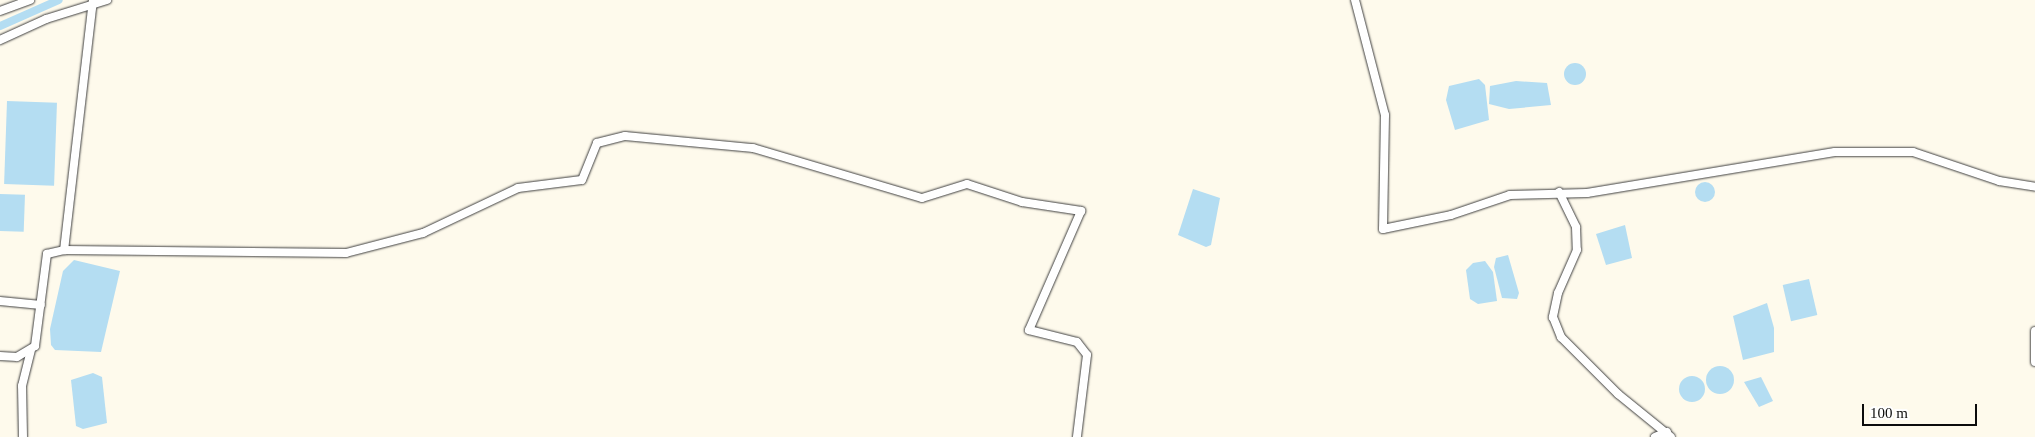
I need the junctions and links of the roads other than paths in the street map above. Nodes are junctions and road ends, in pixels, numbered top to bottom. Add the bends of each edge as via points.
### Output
1 (30, 0) edge
2 (107, 0) edge
3 (1355, 0) edge
4 (92, 2) edge
5 (0, 11) edge
6 (0, 40) edge
7 (2035, 187) edge
8 (1559, 192) junction
9 (64, 250) junction
10 (0, 301) edge
11 (41, 305) junction
12 (2035, 331) edge
13 (31, 350) junction
14 (0, 356) edge
15 (2035, 362) edge
16 (1669, 434) edge
17 (23, 437) edge
18 (1077, 437) edge
19 (1655, 437) edge

1 - 5 street
2 - 4 street
3 - 8 street via 1385,114 1383,229 1451,215 1510,195
4 - 6 street
4 - 9 street
7 - 8 street via 1998,181 1913,152 1835,152 1654,184
8 - 16 street via 1576,227 1577,250 1558,293 1553,317 1560,336 1618,394
9 - 11 street via 47,254
9 - 18 street via 346,253 423,233 518,188 582,180 597,143 625,136 753,148 922,198 967,184 1022,202 1081,211 1029,330 1077,342 1087,355
10 - 11 street
11 - 13 street
12 - 15 street
13 - 14 street via 17,357
13 - 17 street via 22,386
16 - 19 street

